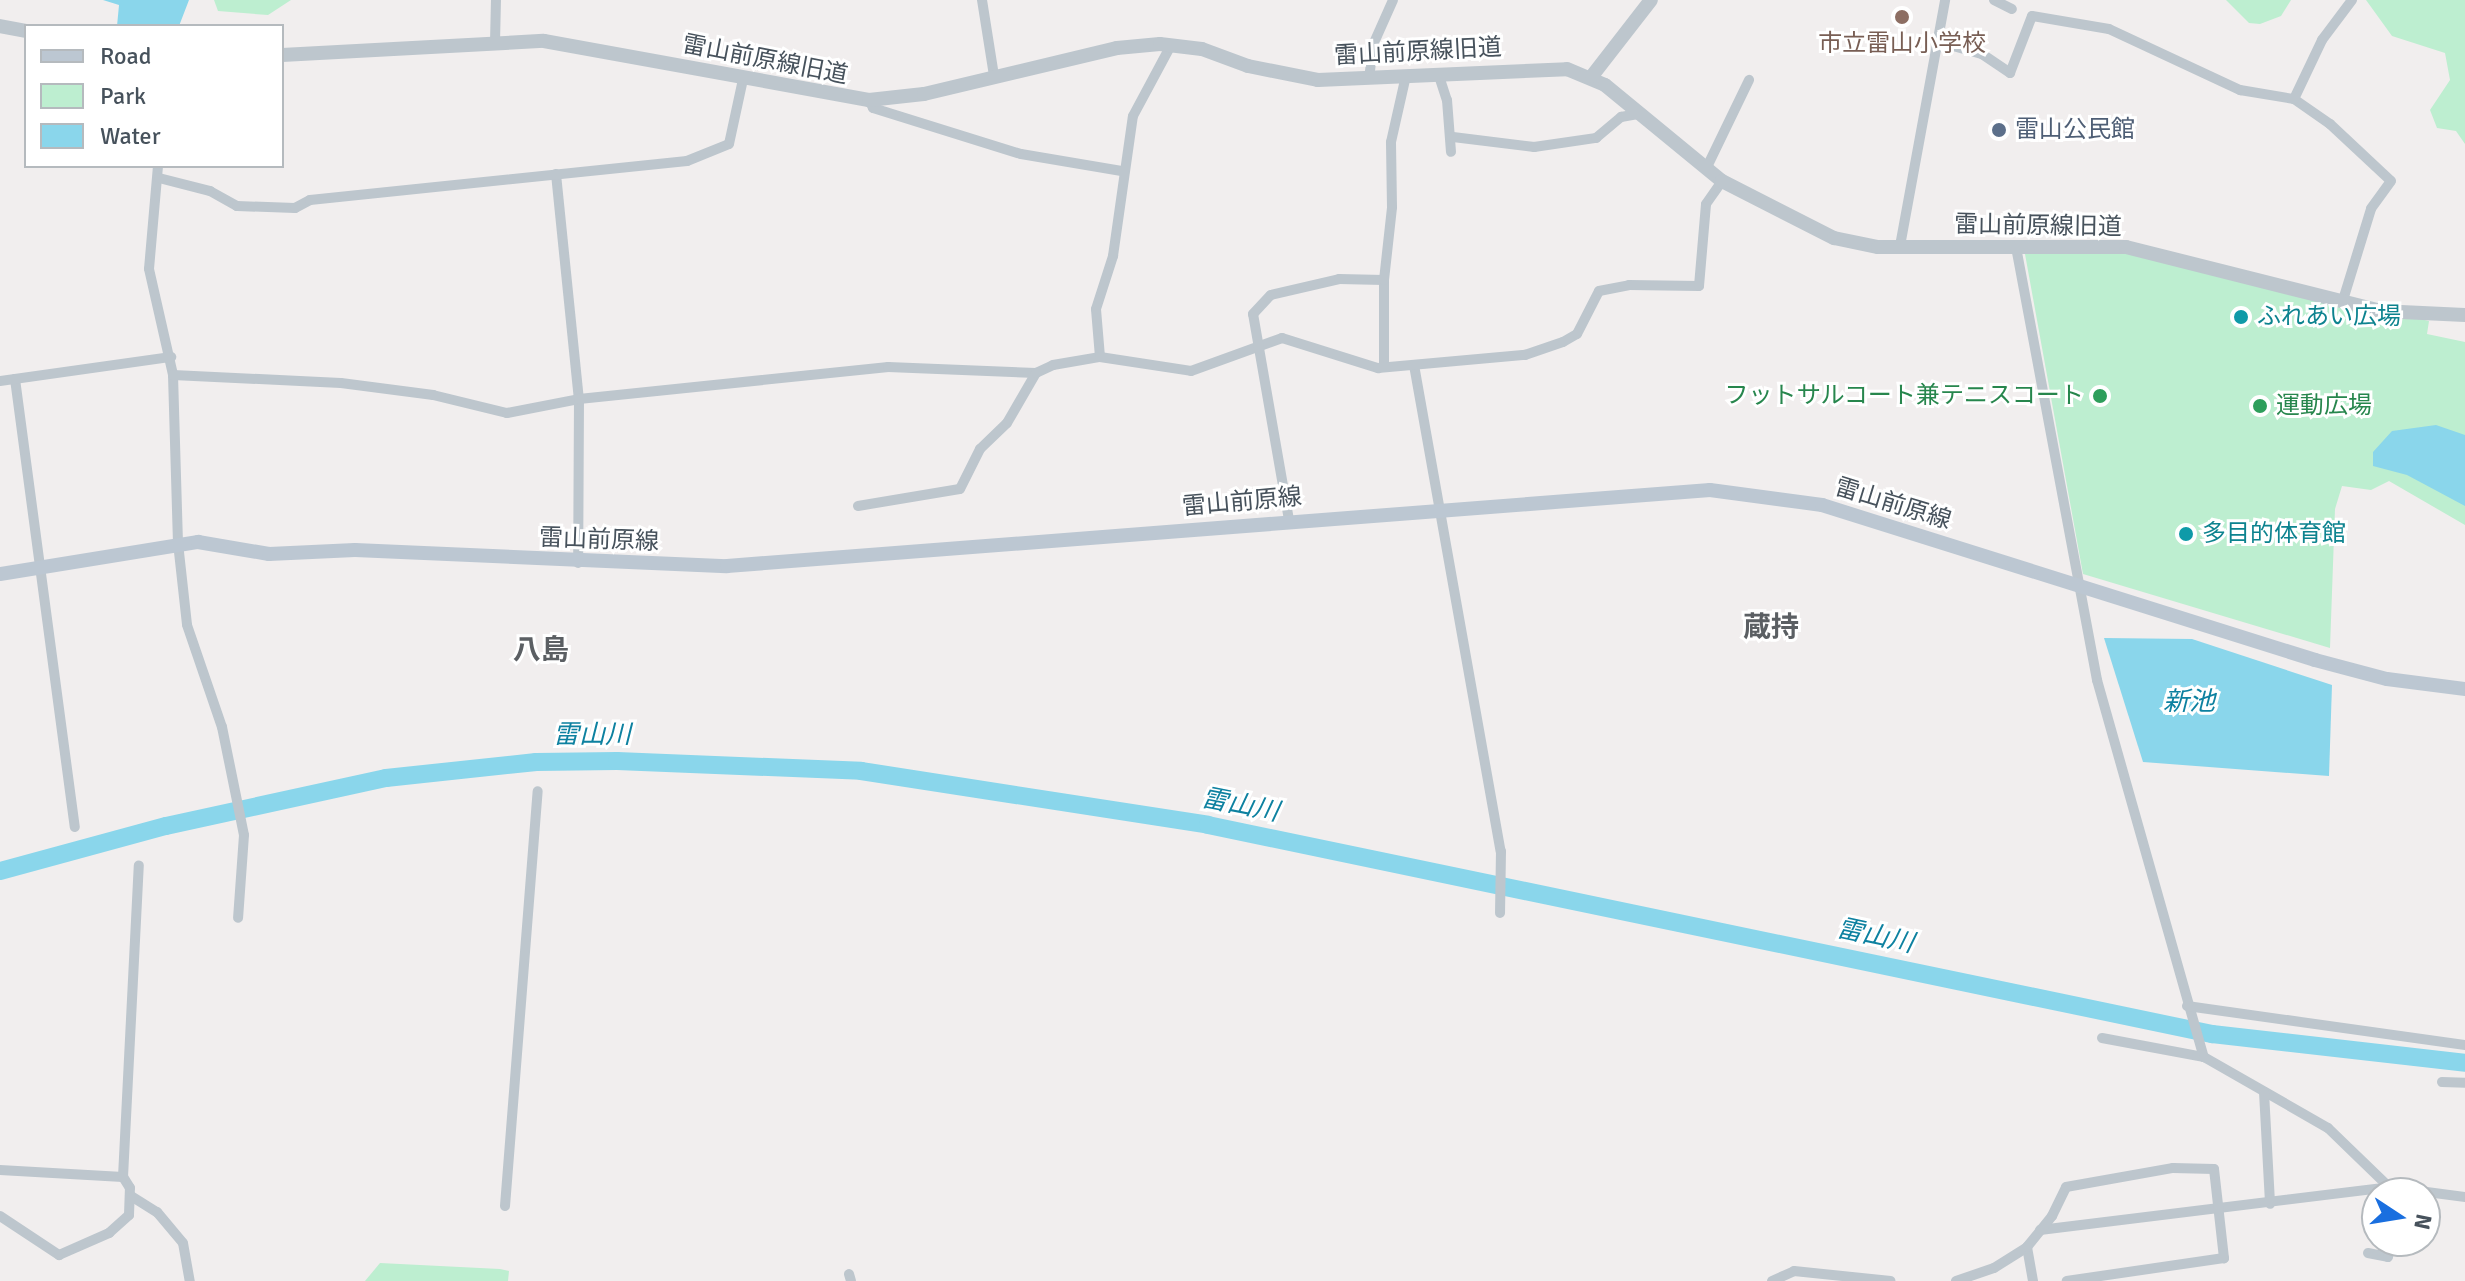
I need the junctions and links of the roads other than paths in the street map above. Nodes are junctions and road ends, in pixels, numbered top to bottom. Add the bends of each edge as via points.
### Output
1 (496, 0) edge
2 (982, 0) edge
3 (1393, 0) edge
4 (1651, 0) edge
5 (1945, 0) edge
6 (1994, 0) edge
7 (2352, 0) edge
8 (2012, 9) dead end
9 (0, 26) edge
10 (24, 31) edge
11 (1939, 42) junction
12 (495, 43) junction
13 (1171, 45) junction
14 (284, 55) edge
15 (994, 76) junction
16 (1439, 76) junction
17 (1592, 76) junction
18 (743, 79) junction
19 (1369, 79) junction
20 (1405, 80) junction
21 (1749, 80) dead end
22 (2294, 99) junction
23 (869, 100) junction
24 (1638, 114) junction
25 (1453, 137) junction
26 (1451, 152) dead end
27 (158, 168) edge
28 (1706, 169) junction
29 (1122, 171) junction
30 (556, 174) junction
31 (159, 178) junction
32 (1722, 181) junction
33 (1900, 246) junction
34 (2016, 247) junction
35 (1384, 280) junction
36 (2342, 303) junction
37 (2465, 315) edge
38 (1259, 346) junction
39 (171, 357) junction
40 (1100, 357) junction
41 (1414, 365) junction
42 (1384, 367) junction
43 (1036, 373) junction
44 (173, 375) junction
45 (15, 379) junction
46 (0, 381) edge
47 (579, 399) junction
48 (858, 506) dead end
49 (1439, 508) junction
50 (1289, 520) junction
51 (178, 543) junction
52 (578, 563) junction
53 (42, 568) junction
54 (0, 574) edge
55 (2077, 585) junction
56 (2465, 689) edge
57 (538, 791) dead end
58 (75, 827) dead end
59 (139, 865) dead end
60 (1500, 913) dead end
61 (238, 918) dead end
62 (2189, 1009) junction
63 (2102, 1038) dead end
64 (2465, 1045) edge
65 (2204, 1053) junction
66 (2442, 1082) dead end
67 (2465, 1083) edge
68 (2264, 1092) junction
69 (0, 1170) edge
70 (123, 1177) junction
71 (2375, 1177) edge
72 (2361, 1192) edge
73 (2441, 1195) edge
74 (131, 1196) junction
75 (2465, 1197) edge
76 (2270, 1204) junction
77 (505, 1206) dead end
78 (2219, 1211) junction
79 (0, 1216) edge
80 (2040, 1230) junction
81 (2027, 1247) junction
82 (2156, 1276) edge
83 (190, 1281) edge
84 (1772, 1281) edge
85 (1890, 1281) edge
86 (1956, 1281) edge
87 (2033, 1281) edge
88 (2067, 1281) edge

1 - 12 street
2 - 15 street
3 - 19 street via 1373,45
4 - 17 street
5 - 11 street
6 - 8 street
7 - 22 street via 2322,40
9 - 10 street
11 - 22 street via 1982,54 2010,73 2032,16 2046,18 2109,29 2240,90
11 - 33 street
12 - 14 street, 雷山前原線旧道
12 - 18 street, 雷山前原線旧道 via 572,44
13 - 15 street, 雷山前原線旧道 via 1117,48
13 - 19 street, 雷山前原線旧道 via 1300,77
13 - 29 street via 1133,116
15 - 23 street, 雷山前原線旧道 via 913,96
16 - 17 street, 雷山前原線旧道 via 1538,67
16 - 20 street, 雷山前原線旧道
16 - 25 street
17 - 24 street, 雷山前原線旧道
18 - 23 street, 雷山前原線旧道
18 - 30 street via 733,136 712,154
19 - 20 street, 雷山前原線旧道
20 - 35 street via 1391,142 1392,207
21 - 28 street
22 - 36 street via 2330,124 2391,181 2371,209
23 - 29 street via 873,108 1021,154
24 - 25 street via 1621,117 1596,138 1534,147
24 - 28 street, 雷山前原線旧道
25 - 26 street
27 - 31 street
28 - 32 street, 雷山前原線旧道
29 - 40 street via 1113,256 1096,309
30 - 31 street via 259,209
30 - 47 street
31 - 39 street via 149,269
32 - 33 street, 雷山前原線旧道 via 1834,238
32 - 41 street via 1706,204 1699,286 1611,287 1599,291 1577,334 1563,342 1525,355
33 - 34 street, 雷山前原線旧道
34 - 36 street, 雷山前原線旧道 via 2126,247
34 - 55 street
35 - 38 street via 1339,279 1271,295 1253,314
35 - 42 street
36 - 37 street, 雷山前原線旧道 via 2411,316
38 - 40 street via 1191,371
38 - 42 street via 1292,339
38 - 50 street
39 - 44 street
39 - 45 street
40 - 43 street
41 - 42 street
41 - 49 street
43 - 47 street via 888,367
43 - 48 street via 1007,423 980,449 960,489
44 - 47 street via 341,383 433,395 507,413
44 - 51 street
45 - 46 street
45 - 53 street
47 - 52 street
49 - 50 main road, 雷山前原線
49 - 55 main road, 雷山前原線 via 1651,490 1751,493 1822,505
49 - 60 street via 1502,865
50 - 52 main road, 雷山前原線 via 793,562
51 - 52 main road, 雷山前原線 via 269,554 355,550
51 - 53 main road, 雷山前原線
51 - 61 street via 187,625 222,727 244,835
53 - 54 main road, 雷山前原線
53 - 58 street
55 - 56 main road, 雷山前原線 via 2348,669
55 - 62 street via 2097,680
57 - 77 street
59 - 70 street
62 - 64 street
62 - 65 street
63 - 65 street
65 - 68 street
66 - 67 street
68 - 71 street via 2328,1128
68 - 76 street
69 - 70 street
70 - 74 street
72 - 76 street
73 - 75 street
74 - 79 street via 129,1215 121,1226 59,1255
74 - 83 street via 157,1212 183,1243
76 - 78 street
78 - 80 street
78 - 80 street via 2214,1169 2173,1168 2066,1187
78 - 82 street via 2224,1258
80 - 81 street
81 - 86 street via 1994,1268
81 - 87 street
82 - 88 street
84 - 85 street via 1794,1271

